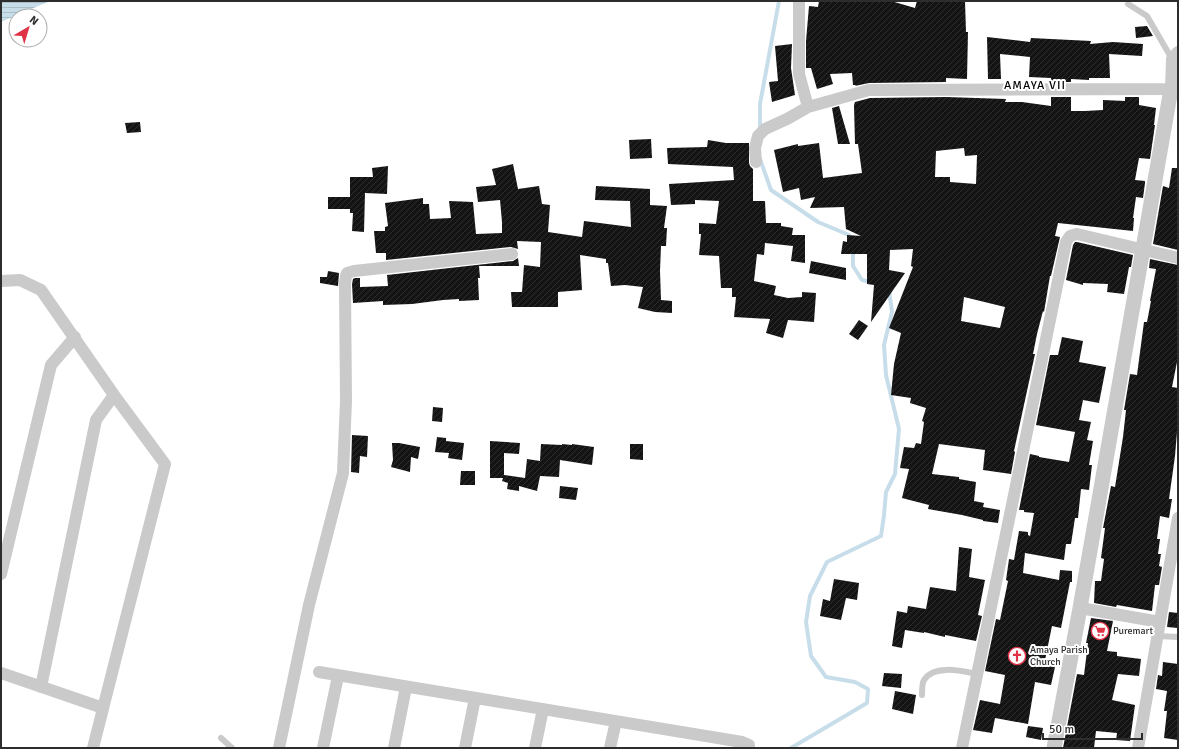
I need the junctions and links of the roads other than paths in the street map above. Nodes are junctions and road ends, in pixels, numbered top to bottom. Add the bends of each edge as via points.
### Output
1 (799, 1) edge
2 (1128, 4) dead end
3 (1175, 56) edge
4 (1171, 89) junction
5 (808, 107) junction
6 (756, 162) dead end
7 (1143, 250) junction
8 (512, 254) dead end
9 (1178, 258) edge
10 (1, 282) edge
11 (75, 337) junction
12 (114, 395) junction
13 (1178, 518) edge
14 (1, 574) edge
15 (1080, 608) junction
16 (1160, 622) junction
17 (1158, 636) junction
18 (1178, 638) edge
19 (319, 672) dead end
20 (1, 673) edge
21 (978, 674) junction
22 (338, 676) junction
23 (41, 687) junction
24 (406, 687) junction
25 (922, 695) dead end
26 (475, 698) junction
27 (103, 708) junction
28 (543, 709) junction
29 (616, 721) junction
30 (221, 738) dead end
31 (278, 746) edge
32 (93, 748) edge
33 (232, 748) edge
34 (323, 748) edge
35 (394, 748) edge
36 (465, 748) edge
37 (535, 748) edge
38 (610, 748) edge
39 (749, 748) edge
40 (962, 748) edge
41 (1054, 748) edge
42 (1138, 748) edge

1 - 5 street via 799,74
2 - 3 lane via 1147,16
3 - 4 street
4 - 5 street via 869,90
4 - 7 street
5 - 6 street via 761,132 756,148
7 - 9 street
7 - 15 street
7 - 21 street via 1077,234 1070,236 1066,242
8 - 31 street via 354,270 346,276 343,473 309,605
10 - 11 street via 20,280 41,290
11 - 12 street
11 - 14 street via 51,365
12 - 23 street via 96,420
12 - 27 street via 165,464
13 - 16 street
15 - 16 street
15 - 41 street
16 - 17 street
17 - 18 lane
17 - 42 street
19 - 22 street
20 - 23 street
21 - 25 lane via 955,669 931,673 923,680
21 - 40 street
22 - 24 street
22 - 34 street
23 - 27 street
24 - 26 street
24 - 35 street
26 - 28 street
26 - 36 street
27 - 32 street
28 - 29 street
28 - 37 street
29 - 38 street
29 - 39 street via 742,742 749,745
30 - 33 lane

